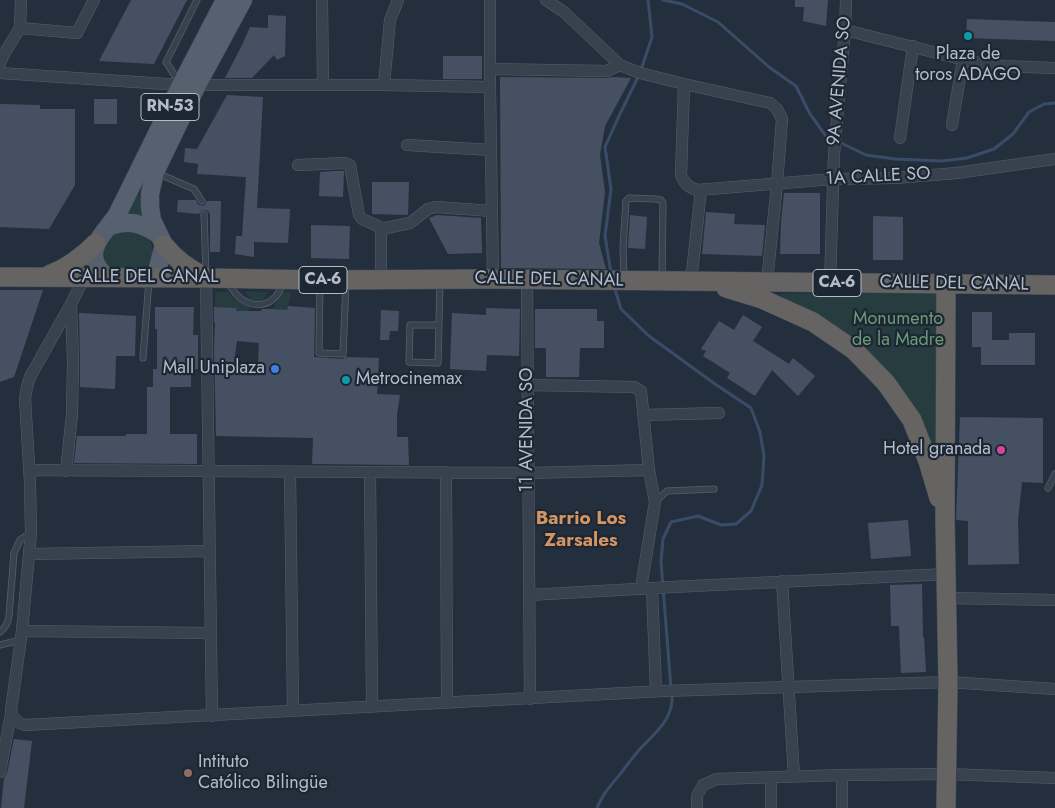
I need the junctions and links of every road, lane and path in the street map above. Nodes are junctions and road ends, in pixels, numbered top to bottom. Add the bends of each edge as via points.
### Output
1 (21, 0) edge
2 (94, 0) edge
3 (197, 0) edge
4 (225, 0) edge
5 (243, 0) edge
6 (322, 0) edge
7 (398, 0) edge
8 (490, 0) edge
9 (546, 0) edge
10 (846, 0) edge
11 (20, 28) junction
12 (845, 30) junction
13 (913, 46) junction
14 (963, 59) junction
15 (0, 64) edge
16 (620, 66) junction
17 (490, 68) junction
18 (1055, 68) edge
19 (0, 73) edge
20 (684, 84) junction
21 (189, 85) junction
22 (323, 85) junction
23 (384, 85) junction
24 (490, 87) junction
25 (952, 125) dead end
26 (900, 138) dead end
27 (407, 145) dead end
28 (491, 150) junction
29 (1055, 159) edge
30 (298, 165) dead end
31 (155, 172) junction
32 (833, 179) junction
33 (777, 184) junction
34 (701, 190) junction
35 (202, 200) dead end
36 (492, 211) junction
37 (204, 214) dead end
38 (110, 226) junction
39 (381, 229) junction
40 (161, 240) junction
41 (96, 243) junction
42 (0, 277) edge
43 (43, 277) junction
44 (84, 278) junction
45 (107, 278) junction
46 (152, 278) junction
47 (206, 278) junction
48 (228, 278) junction
49 (284, 279) junction
50 (493, 279) junction
51 (320, 280) junction
52 (346, 280) junction
53 (381, 280) junction
54 (440, 280) junction
55 (527, 280) junction
56 (616, 281) junction
57 (662, 281) junction
58 (697, 282) junction
59 (768, 282) junction
60 (830, 283) junction
61 (946, 284) junction
62 (1055, 285) edge
63 (71, 304) junction
64 (439, 326) junction
65 (143, 358) dead end
66 (528, 385) junction
67 (719, 413) dead end
68 (644, 415) junction
69 (29, 470) junction
70 (649, 470) junction
71 (66, 471) junction
72 (209, 471) junction
73 (290, 472) junction
74 (370, 472) junction
75 (446, 472) junction
76 (528, 473) junction
77 (1055, 474) edge
78 (1048, 488) dead end
79 (714, 489) dead end
80 (655, 502) junction
81 (945, 519) junction
82 (31, 532) junction
83 (210, 551) junction
84 (29, 554) junction
85 (947, 574) junction
86 (782, 582) junction
87 (651, 588) junction
88 (529, 595) junction
89 (947, 598) junction
90 (1055, 600) edge
91 (0, 632) edge
92 (211, 633) junction
93 (21, 635) junction
94 (0, 645) edge
95 (948, 682) junction
96 (788, 687) junction
97 (1055, 689) edge
98 (660, 691) junction
99 (530, 699) junction
100 (447, 703) junction
101 (372, 707) junction
102 (293, 711) junction
103 (11, 714) junction
104 (212, 716) junction
105 (0, 772) edge
106 (947, 774) junction
107 (842, 775) junction
108 (771, 776) junction
109 (794, 776) junction
110 (1055, 778) edge
111 (697, 808) edge
112 (771, 808) edge
113 (842, 808) edge
114 (946, 808) edge

1 - 11 street
2 - 11 street via 78,34
3 - 21 lane via 166,62
4 - 21 main road, RN-53
5 - 21 main road, RN-53
6 - 22 street
7 - 23 street via 390,20
8 - 17 street
9 - 16 street via 564,12
10 - 12 street, 9A AVENIDA SO
11 - 15 street
12 - 13 street
12 - 32 street, 9A AVENIDA SO
13 - 14 street
13 - 26 street
14 - 18 street via 1002,66
14 - 25 street
16 - 17 street via 607,71
16 - 20 street
17 - 24 street
19 - 21 street
20 - 33 street via 770,103 776,109 782,119
20 - 34 street via 681,175 688,186
21 - 22 street
21 - 31 main road, RN-53
21 - 38 main road, RN-53
22 - 23 street
23 - 24 street
24 - 28 street
27 - 28 street
28 - 36 street
29 - 32 street, 1A CALLE SO via 956,173
30 - 39 street via 350,165 360,215
31 - 35 lane via 194,189
31 - 40 main road, RN-53 via 150,207
32 - 33 street, 1A CALLE SO
32 - 60 street, 9A AVENIDA SO
33 - 34 street, 1A CALLE SO
33 - 59 street
34 - 58 street
36 - 39 street via 428,209 410,223
36 - 50 street
37 - 47 lane
38 - 40 main road via 136,223 149,228
38 - 41 main road, RN-53
39 - 53 street
40 - 46 main road
40 - 47 highway via 174,256
41 - 43 highway via 70,265
41 - 45 main road via 94,259
42 - 43 highway, CA-6
43 - 44 highway, CALLE DEL CANAL / CA-6
44 - 45 highway, CALLE DEL CANAL / CA-6
44 - 63 street
45 - 46 highway, CALLE DEL CANAL / CA-6
46 - 47 highway, CALLE DEL CANAL / CA-6
46 - 65 lane
47 - 48 highway, CALLE DEL CANAL / CA-6
47 - 72 street
48 - 49 highway, CALLE DEL CANAL / CA-6
48 - 49 lane via 235,293 253,305 274,299
49 - 51 highway, CALLE DEL CANAL / CA-6
50 - 54 highway, CALLE DEL CANAL / CA-6
50 - 55 highway, CALLE DEL CANAL / CA-6
51 - 52 highway, CALLE DEL CANAL / CA-6
51 - 52 lane via 319,353 343,354
52 - 53 highway, CALLE DEL CANAL / CA-6
53 - 54 highway, CALLE DEL CANAL / CA-6
54 - 64 lane
55 - 56 highway, CALLE DEL CANAL / CA-6
55 - 66 street, 11 AVENIDA SO
56 - 57 highway, CALLE DEL CANAL / CA-6
56 - 57 lane via 623,248 626,201 647,198 663,203
57 - 58 highway, CALLE DEL CANAL / CA-6
58 - 59 highway, CALLE DEL CANAL / CA-6
58 - 81 highway via 762,299 813,322 854,350 886,383 912,420
59 - 60 highway, CALLE DEL CANAL / CA-6
60 - 61 highway, CALLE DEL CANAL / CA-6
61 - 62 highway, CALLE DEL CANAL / CA-6
61 - 81 highway
63 - 69 street via 27,387
63 - 71 street via 72,415
64 - 64 lane via 438,363 409,362 410,325
66 - 68 street via 634,387 641,391
66 - 76 street, 11 AVENIDA SO
67 - 68 street
68 - 70 street
69 - 71 street
69 - 82 street
70 - 76 street
70 - 80 street
71 - 72 street
72 - 73 street
72 - 83 street
73 - 74 street
73 - 102 street
74 - 75 street
74 - 101 street
75 - 76 street
75 - 100 street
76 - 88 street, 11 AVENIDA SO
77 - 78 lane
79 - 80 lane via 667,491
80 - 87 street
81 - 85 highway
82 - 84 street
82 - 91 lane via 20,540 14,553 8,622
83 - 84 street
83 - 92 street
84 - 93 street
85 - 86 street
85 - 89 highway
86 - 87 street
86 - 96 street
87 - 88 street
87 - 98 street
88 - 99 street, 11 AVENIDA SO
89 - 90 street
89 - 95 highway
92 - 93 street
92 - 104 street
93 - 94 lane
93 - 103 street
95 - 96 street
95 - 97 street
95 - 106 highway
96 - 98 street
96 - 109 street
98 - 99 street
99 - 100 street
100 - 101 street
101 - 102 street
102 - 104 street
103 - 104 street via 25,725
103 - 105 street
106 - 107 street
106 - 110 street
106 - 114 highway
107 - 109 street
107 - 113 street
108 - 109 street
108 - 111 street via 717,779 703,785
108 - 112 street

